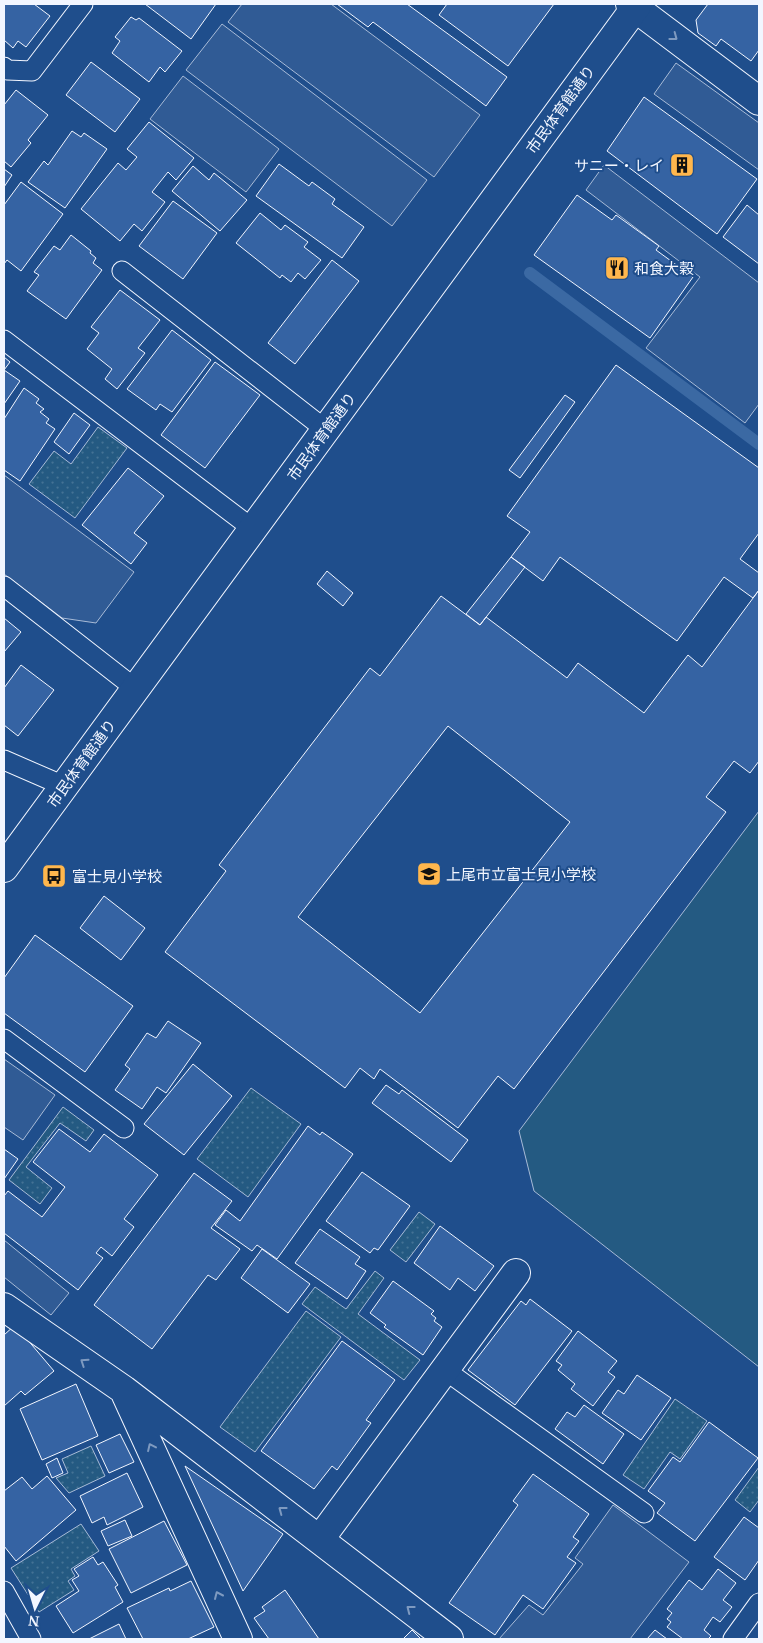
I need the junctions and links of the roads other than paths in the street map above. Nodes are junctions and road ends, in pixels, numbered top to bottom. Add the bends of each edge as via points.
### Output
1 (83, 4) edge
2 (634, 5) edge
3 (4, 67) edge
4 (759, 102) edge
5 (122, 271) dead end
6 (4, 340) edge
7 (326, 430) junction
8 (253, 528) junction
9 (4, 586) edge
10 (136, 689) junction
11 (4, 760) edge
12 (64, 786) junction
13 (4, 868) edge
14 (4, 1039) edge
15 (124, 1128) dead end
16 (516, 1273) dead end
17 (4, 1307) edge
18 (445, 1370) junction
19 (124, 1390) junction
20 (644, 1512) dead end
21 (320, 1539) junction
22 (4, 1591) edge
23 (759, 1603) edge
24 (31, 1639) edge
25 (238, 1639) edge
26 (449, 1639) edge
27 (733, 1639) edge

1 - 3 lane via 32,71
2 -> 4 street
2 - 7 street, 市民体育館通り
5 - 7 lane
6 - 8 lane
7 - 8 street, 市民体育館通り
8 - 10 street, 市民体育館通り
9 - 10 lane
10 - 12 street, 市民体育館通り
11 - 12 lane
12 - 13 street, 市民体育館通り
14 - 15 lane
16 - 18 street
19 -> 17 street
18 - 20 lane
18 - 21 street
21 -> 19 street
25 -> 19 street
26 -> 21 street
22 - 24 lane
23 - 27 lane

